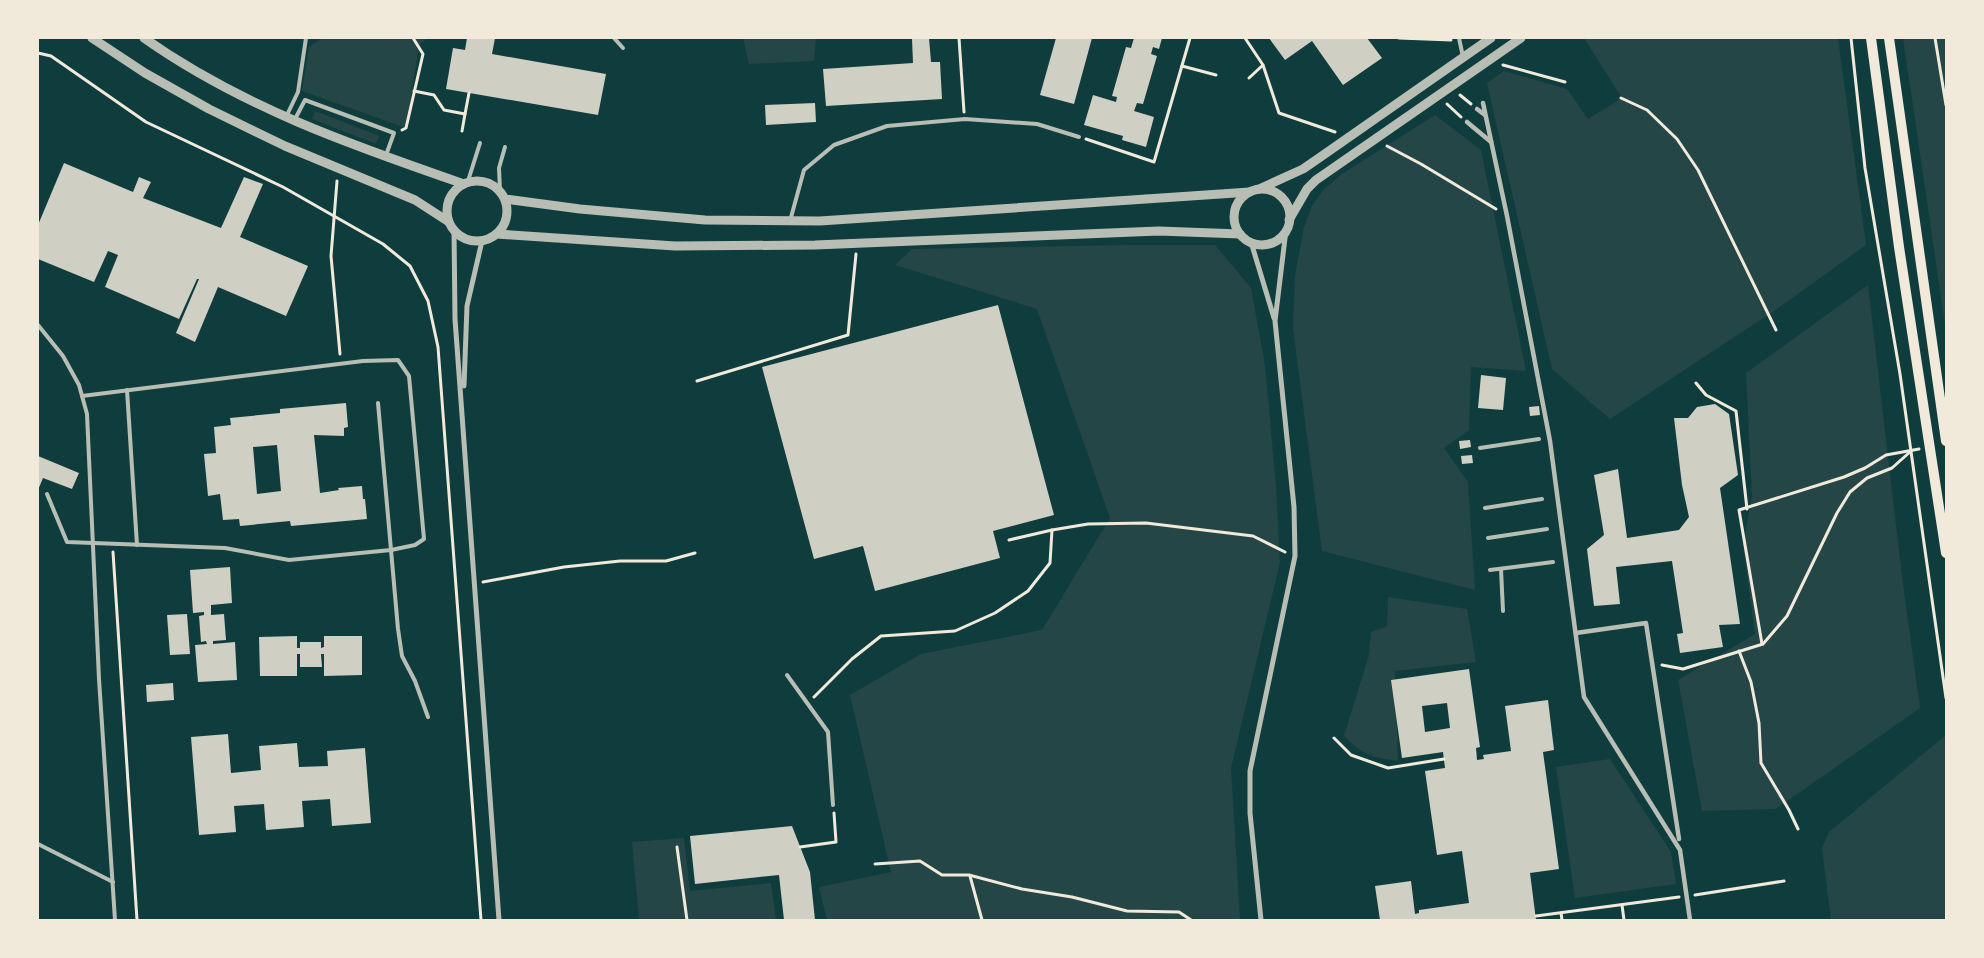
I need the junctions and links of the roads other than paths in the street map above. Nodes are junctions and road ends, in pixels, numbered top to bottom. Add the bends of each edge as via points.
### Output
1 (92, 38) edge
2 (144, 38) edge
3 (306, 38) edge
4 (614, 38) edge
5 (1491, 38) edge
6 (1521, 38) edge
7 (1871, 38) edge
8 (1889, 38) edge
9 (1459, 39) edge
10 (623, 48) dead end
11 (1464, 57) junction
12 (1474, 70) junction
13 (1483, 103) dead end
14 (1477, 109) road end
15 (1486, 116) junction
16 (290, 120) junction
17 (1467, 122) road end
18 (1079, 137) road end
19 (1492, 142) junction
20 (480, 143) dead end
21 (505, 148) dead end
22 (386, 157) junction
23 (466, 183) junction
24 (1259, 189) junction
25 (500, 190) junction
26 (1250, 192) junction
27 (505, 199) junction
28 (1289, 220) junction
29 (790, 221) junction
30 (449, 222) junction
31 (454, 230) junction
32 (1286, 230) junction
33 (498, 234) junction
34 (1240, 234) junction
35 (482, 240) junction
36 (1251, 242) junction
37 (1918, 244) junction
38 (1899, 247) junction
39 (1275, 321) junction
40 (38, 325) edge
41 (127, 390) junction
42 (82, 396) junction
43 (378, 402) dead end
44 (463, 409) junction
45 (1539, 439) dead end
46 (1946, 441) edge
47 (1480, 448) dead end
48 (47, 494) dead end
49 (1542, 499) dead end
50 (1486, 508) dead end
51 (1547, 529) dead end
52 (1488, 538) dead end
53 (93, 543) junction
54 (137, 545) junction
55 (390, 550) junction
56 (1946, 553) edge
57 (1553, 562) dead end
58 (1501, 569) junction
59 (1490, 570) dead end
60 (1504, 611) dead end
61 (1576, 633) junction
62 (787, 675) dead end
63 (428, 717) dead end
64 (833, 805) road end
65 (1679, 839) dead end
66 (38, 844) edge
67 (113, 882) junction
68 (115, 920) edge
69 (499, 920) edge
70 (1261, 920) edge
71 (1690, 920) edge

1 - 30 street via 209,109 285,146 415,200
2 - 16 street via 181,63
3 - 16 lane
4 - 10 lane
5 - 11 street
6 - 12 street
7 - 38 main road
8 - 37 main road
9 - 11 lane
11 - 12 street
11 - 24 street via 1303,169
12 - 28 street via 1316,180
13 - 15 street
14 - 15 street
15 - 19 street
16 - 22 street
16 - 22 lane via 305,100 394,133
17 - 19 street
18 - 29 lane via 1037,124 965,119 886,126 834,145 804,170
19 - 61 street via 1550,441
20 - 23 lane
21 - 25 lane via 499,168
22 - 23 street
23 - 25 street via 483,181
23 - 30 street via 451,196 446,213
24 - 26 street
24 - 28 street via 1267,189 1282,197
25 - 27 street
26 - 29 street via 820,222
26 - 34 street via 1243,196 1234,211
27 - 29 street via 705,220
27 - 33 street via 507,217
28 - 32 street
30 - 31 street
31 - 35 street via 461,237
31 - 44 street via 455,319
32 - 36 street via 1281,237 1267,244
32 - 39 street
33 - 34 street via 675,246 858,244 1159,231
33 - 35 street
34 - 36 street
35 - 44 street via 467,306
36 - 39 street
37 - 38 main road
37 - 46 main road
38 - 56 main road
39 - 70 street via 1294,507 1295,556 1250,771 1250,813
40 - 42 lane via 63,356
41 - 42 lane
41 - 54 lane
41 - 55 lane via 341,363 398,360 409,376 424,539 415,545
42 - 53 lane via 87,414
43 - 55 lane
44 - 69 street
45 - 47 lane
48 - 53 lane via 67,542
49 - 50 lane
51 - 52 lane
53 - 54 lane
53 - 67 lane
54 - 55 lane via 224,548 289,560
55 - 63 lane via 402,656 415,680
57 - 58 lane
58 - 59 lane
58 - 60 lane
61 - 65 street via 1646,624
61 - 71 street via 1584,698 1680,849
62 - 64 lane via 828,732
66 - 67 lane
67 - 68 lane

